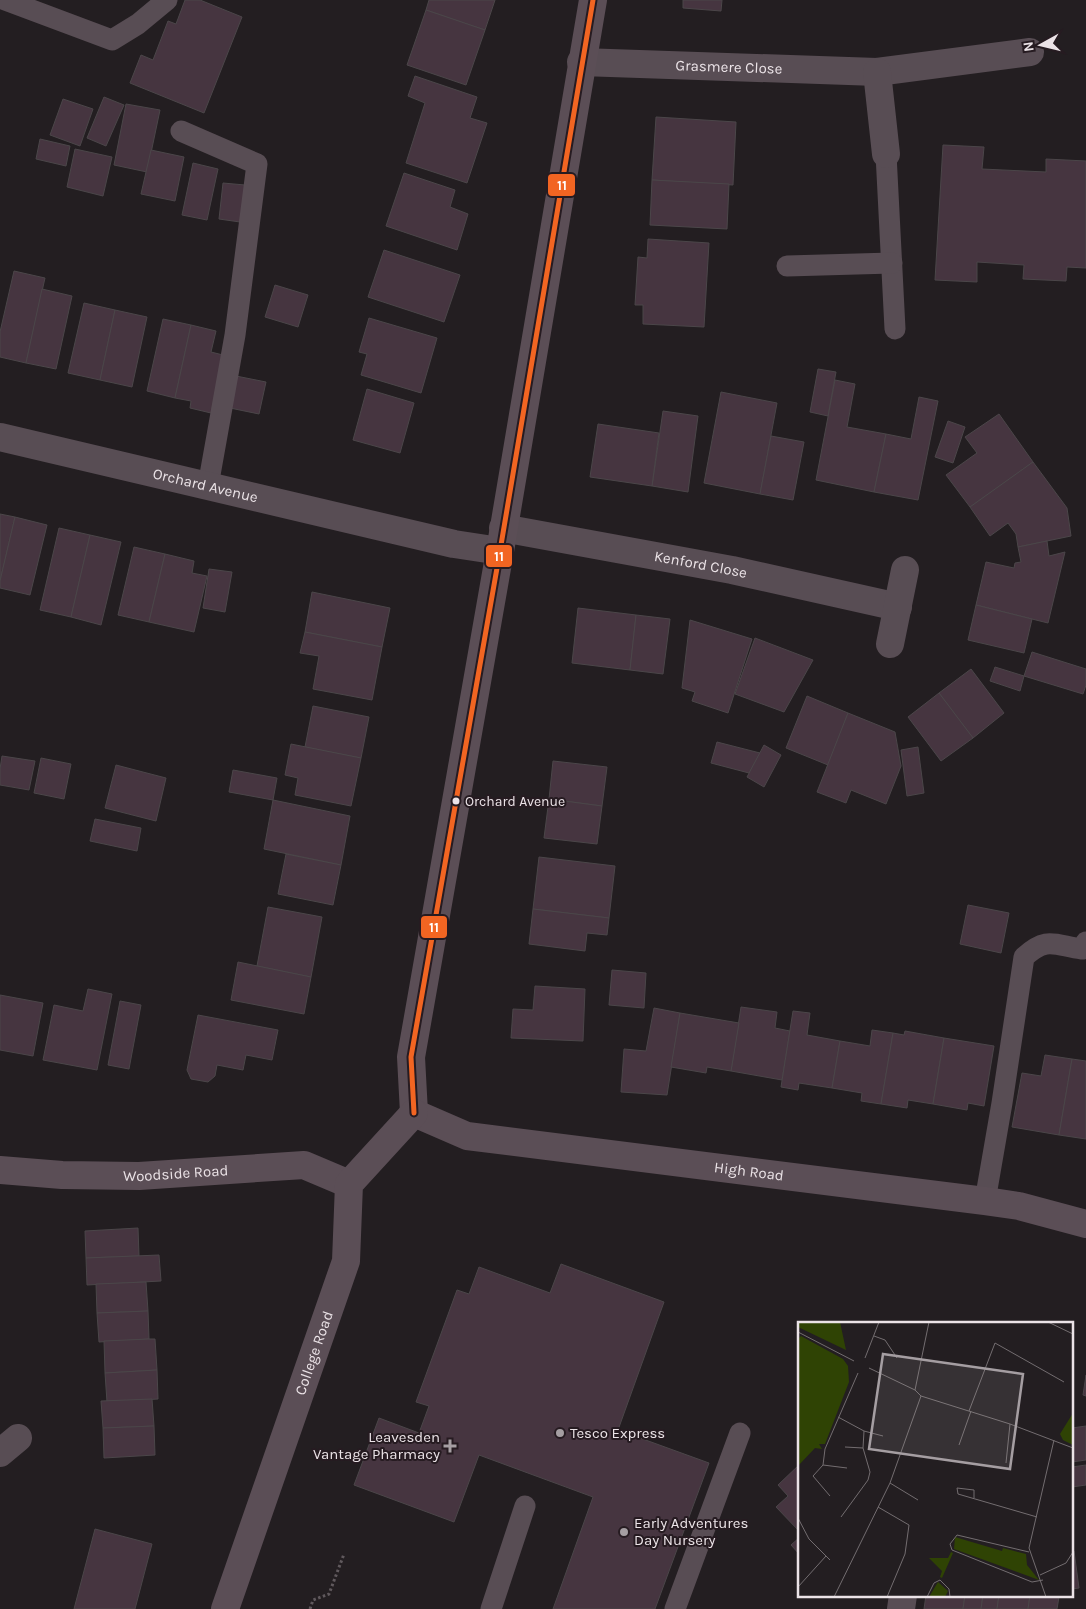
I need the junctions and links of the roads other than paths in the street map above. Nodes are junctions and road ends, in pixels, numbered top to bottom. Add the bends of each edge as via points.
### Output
1 (5, 0) edge
2 (167, 0) edge
3 (593, 0) edge
4 (1030, 52) dead end
5 (581, 62) junction
6 (877, 72) junction
7 (181, 131) dead end
8 (886, 154) joint
9 (892, 263) junction
10 (787, 266) dead end
11 (895, 329) dead end
12 (0, 437) edge
13 (208, 486) junction
14 (502, 540) junction
15 (905, 570) dead end
16 (898, 607) junction
17 (890, 644) dead end
18 (1086, 942) edge
19 (414, 1113) junction
20 (0, 1170) edge
21 (349, 1184) junction
22 (985, 1201) junction
23 (1086, 1224) edge
24 (740, 1433) dead end
25 (525, 1506) dead end
26 (902, 1596) edge
27 (225, 1609) edge
28 (491, 1609) edge
29 (675, 1609) edge
30 (901, 1609) edge

1 - 2 lane via 112,40
3 - 5 street
4 - 6 street, Grasmere Close
5 - 6 street, Grasmere Close
5 - 14 street
6 - 8 street
7 - 13 lane via 257,164 236,335
8 - 9 lane
9 - 10 lane
9 - 11 lane
12 - 13 street, Orchard Avenue
13 - 14 street, Orchard Avenue via 454,544
14 - 16 street, Kenford Close via 732,570
14 - 19 street via 411,1057
15 - 16 street
16 - 17 street
18 - 22 lane via 1082,949 1047,942 1035,946 1024,957
19 - 21 street
19 - 22 street, High Road via 467,1136
20 - 21 street, Woodside Road via 140,1176 304,1165
21 - 27 street, College Road via 346,1261
22 - 23 street, High Road via 1019,1206
24 - 29 lane
25 - 28 lane
26 - 30 street

